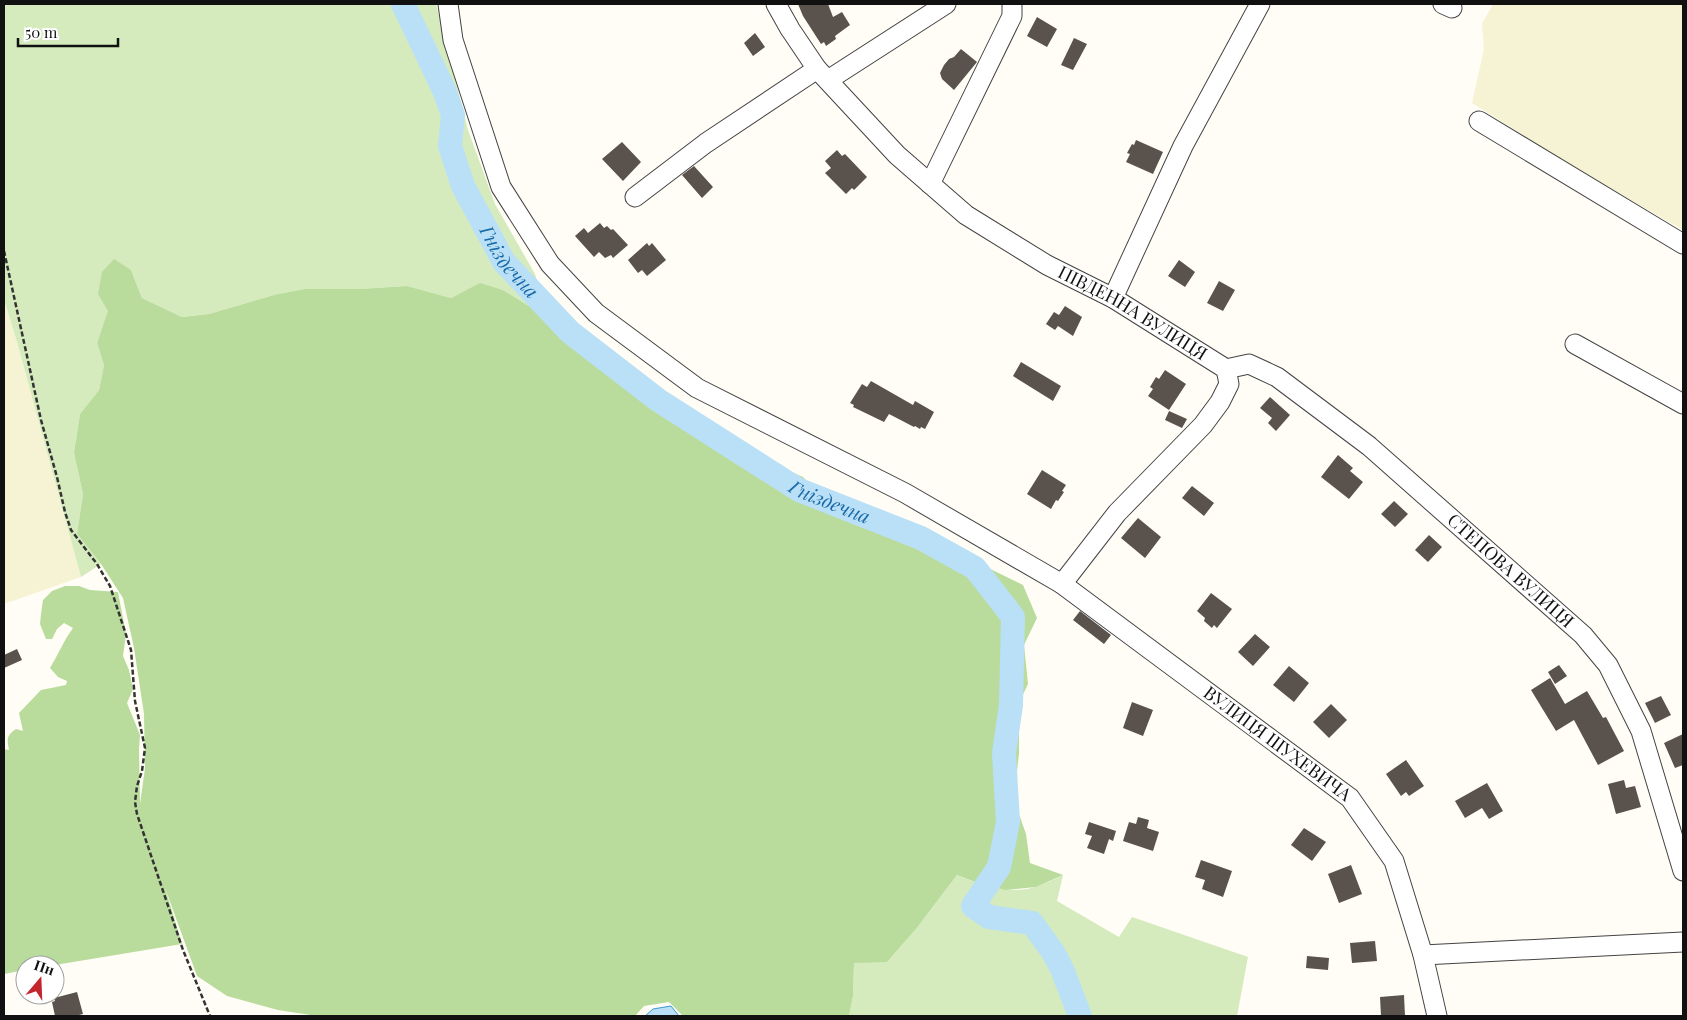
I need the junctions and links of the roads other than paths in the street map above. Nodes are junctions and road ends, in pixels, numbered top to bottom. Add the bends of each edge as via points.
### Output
1 (448, 4) edge
2 (776, 4) edge
3 (946, 4) edge
4 (1012, 4) edge
5 (1260, 4) edge
6 (822, 74) junction
7 (1479, 121) dead end
8 (930, 184) junction
9 (635, 197) dead end
10 (1683, 244) edge
11 (1113, 298) junction
12 (1575, 344) dead end
13 (1226, 369) junction
14 (1683, 404) edge
15 (1062, 584) junction
16 (1683, 871) edge
17 (1683, 942) edge
18 (1423, 955) junction
19 (1437, 1016) edge

1 - 15 street, ВУЛИЦЯ ШУХЕВИЧА via 453,40 501,187 550,264 596,313 697,388 905,493
2 - 6 street, ПІВДЕННА ВУЛИЦЯ
3 - 6 street
4 - 8 street via 1012,16
5 - 11 street via 1183,146
6 - 8 street, ПІВДЕННА ВУЛИЦЯ via 897,155
6 - 9 street via 706,143
7 - 10 street
8 - 11 street, ПІВДЕННА ВУЛИЦЯ via 966,215 1047,265
11 - 13 street, ПІВДЕННА ВУЛИЦЯ
12 - 14 street
13 - 15 street, ПІВДЕННА ВУЛИЦЯ via 1229,384 1203,426 1117,512
13 - 16 street, СТЕПОВА ВУЛИЦЯ via 1248,364 1277,377 1369,446 1583,635 1608,665 1641,731
15 - 18 street, ВУЛИЦЯ ШУХЕВИЧА via 1350,798 1394,861
17 - 18 street
18 - 19 street, ВУЛИЦЯ ШУХЕВИЧА

